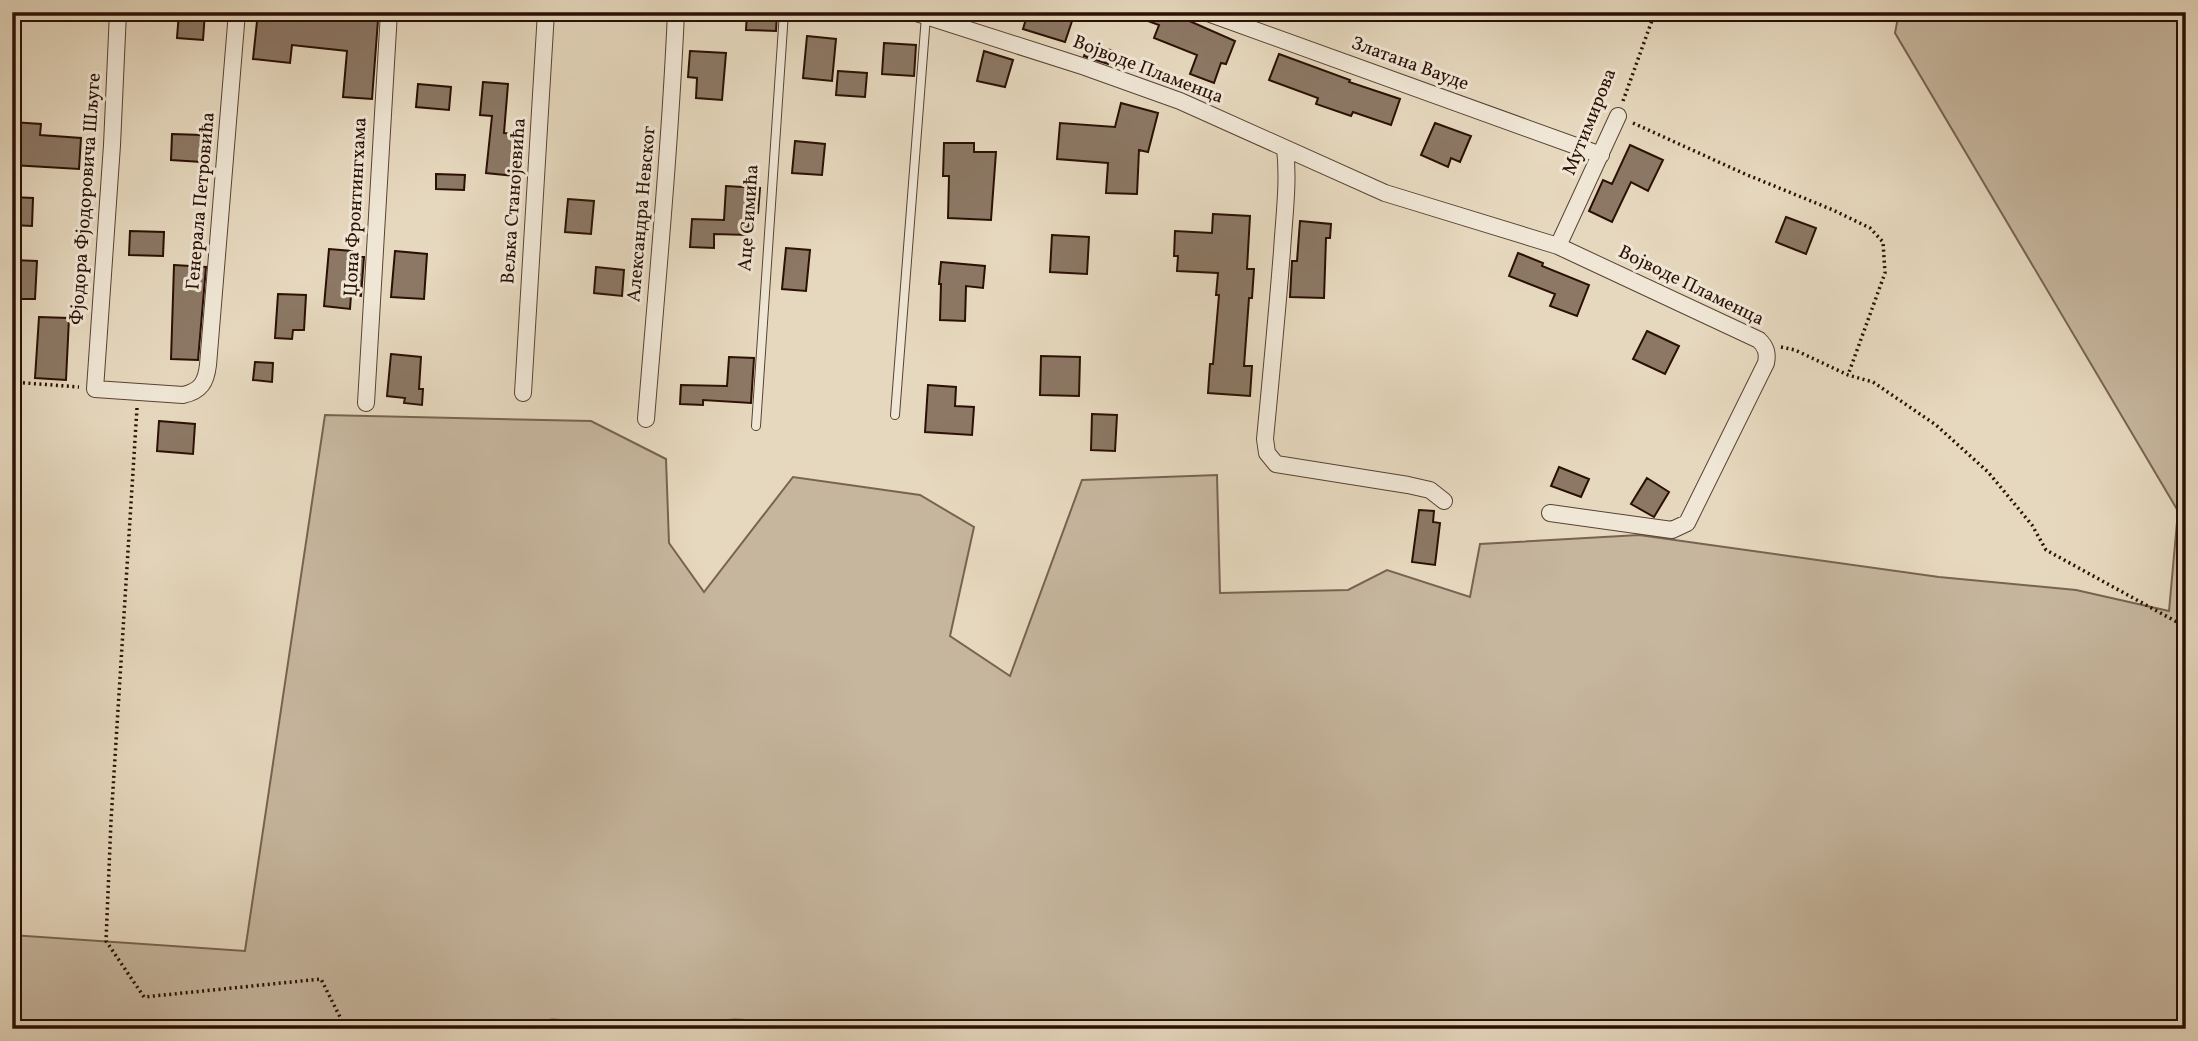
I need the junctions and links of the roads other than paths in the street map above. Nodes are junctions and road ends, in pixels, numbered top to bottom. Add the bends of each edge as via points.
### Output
1 (118, 12) edge
2 (237, 12) edge
3 (389, 12) edge
4 (546, 12) edge
5 (676, 12) edge
6 (784, 12) edge
7 (1205, 12) edge
8 (922, 14) edge
9 (1618, 116) road end
10 (1285, 148) junction
11 (1601, 155) junction
12 (1558, 246) junction
13 (138, 392) joint
14 (523, 393) dead end
15 (366, 403) dead end
16 (895, 415) dead end
17 (646, 419) dead end
18 (756, 426) dead end
19 (1444, 501) dead end
20 (1550, 513) dead end

1 - 13 street, Фјодора Фјодоровича Шљуге via 95,389
2 - 13 street, Генерала Петровића via 206,380 183,395
3 - 15 street, Џона Фронтингхама
4 - 14 street, Вељка Станојевића
5 - 17 street, Александра Невског
6 - 18 lane, Аце Симића
7 - 11 street, Златана Вауде
8 - 10 street, Војводе Пламенца via 1180,101
8 - 16 lane
9 - 11 street, Мутимирова
10 - 12 street, Војводе Пламенца via 1385,192
10 - 19 street via 1286,195 1267,453 1276,464 1430,490
11 - 12 street, Мутимирова
12 - 20 street, Војводе Пламенца via 1759,340 1768,356 1687,523 1672,530

